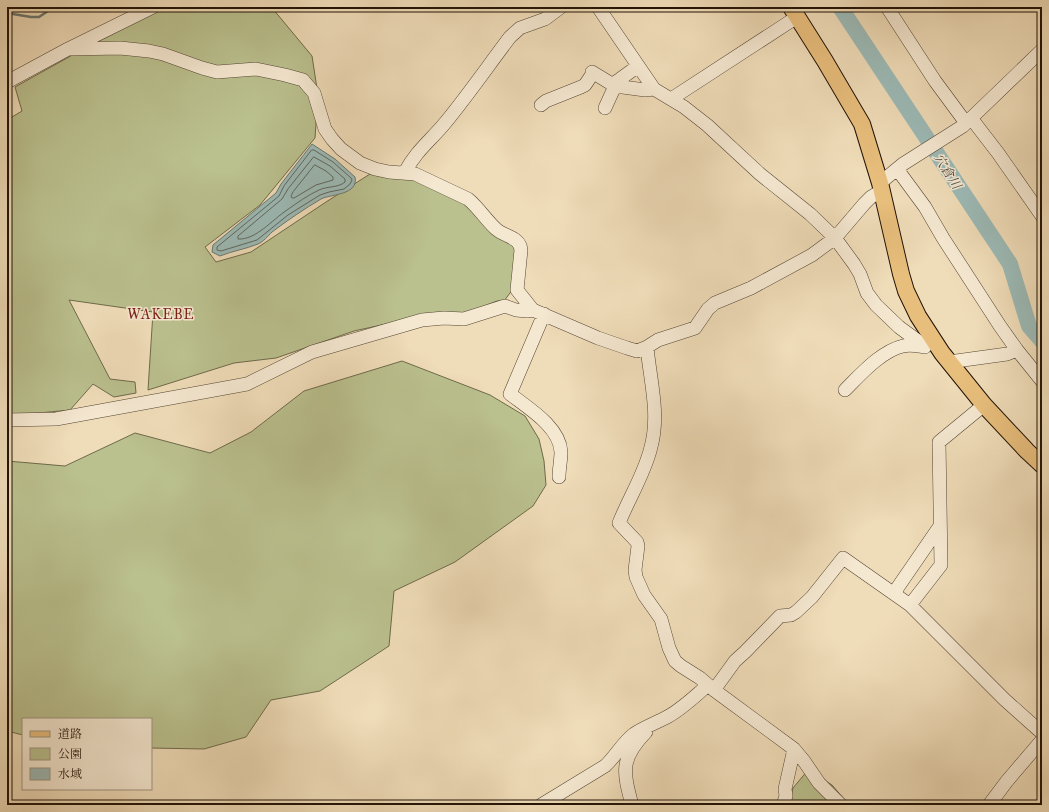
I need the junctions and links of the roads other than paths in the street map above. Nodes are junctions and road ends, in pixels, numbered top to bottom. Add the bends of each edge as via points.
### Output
1 (153, 7) edge
2 (561, 7) edge
3 (598, 7) edge
4 (887, 7) edge
5 (794, 12) edge
6 (68, 48) junction
7 (1042, 50) edge
8 (638, 66) junction
9 (7, 82) edge
10 (613, 85) junction
11 (654, 89) junction
12 (671, 98) junction
13 (541, 105) dead end
14 (605, 108) dead end
15 (967, 122) junction
16 (900, 167) junction
17 (405, 172) junction
18 (880, 187) junction
19 (1042, 216) edge
20 (835, 238) junction
21 (539, 312) junction
22 (922, 346) junction
23 (647, 347) junction
24 (1017, 350) junction
25 (945, 358) junction
26 (1042, 381) edge
27 (845, 390) dead end
28 (984, 405) junction
29 (7, 420) edge
30 (1042, 465) edge
31 (559, 477) dead end
32 (940, 526) junction
33 (895, 594) junction
34 (910, 605) junction
35 (711, 687) junction
36 (654, 724) junction
37 (1042, 733) edge
38 (1042, 740) edge
39 (794, 749) junction
40 (540, 805) edge
41 (632, 805) edge
42 (783, 805) edge
43 (841, 805) edge
44 (989, 805) edge

1 - 6 street
2 - 17 street via 545,19 520,28 510,37 448,119 415,155
3 - 8 street
4 - 15 street
5 - 12 street
5 - 18 main road via 862,124
6 - 9 street
6 - 17 street via 149,51 217,72 256,69 303,80 314,92 325,129 341,149 375,170
7 - 15 street
8 - 10 street
8 - 11 street
10 - 11 street
10 - 13 street via 592,72 585,85 546,100
10 - 14 street
11 - 12 street
12 - 20 street via 707,125
15 - 16 street
15 - 19 street via 998,153
16 - 18 street
16 - 24 street via 943,238
17 - 21 street via 415,174 468,199 497,230 519,243 521,250 517,290
18 - 20 street
18 - 25 main road via 906,291 918,316
20 - 22 street via 854,264 876,305
20 - 23 street via 791,267 715,303 695,328 658,340
21 - 23 street via 627,348 637,351
21 - 29 street via 516,310 505,306 464,319 422,320 312,352 247,384 56,419
21 - 31 street via 510,394 544,420 553,431 560,452
22 - 25 street via 933,349
22 - 27 street via 909,345 892,350
23 - 35 street via 655,410 653,440 619,523 637,542 636,577 644,595 661,619 675,661
24 - 25 street via 1007,354
24 - 26 street
25 - 28 main road
28 - 30 main road
28 - 32 street via 939,442
32 - 33 street
32 - 34 street via 941,565
33 - 34 street
33 - 35 street via 843,558 802,607 791,615 780,616
34 - 37 street via 1005,700
35 - 36 street
35 - 39 street
36 - 40 street via 628,739 605,766
36 - 41 street via 631,749 627,760 625,775
38 - 44 street
39 - 42 street
39 - 43 street via 819,783

